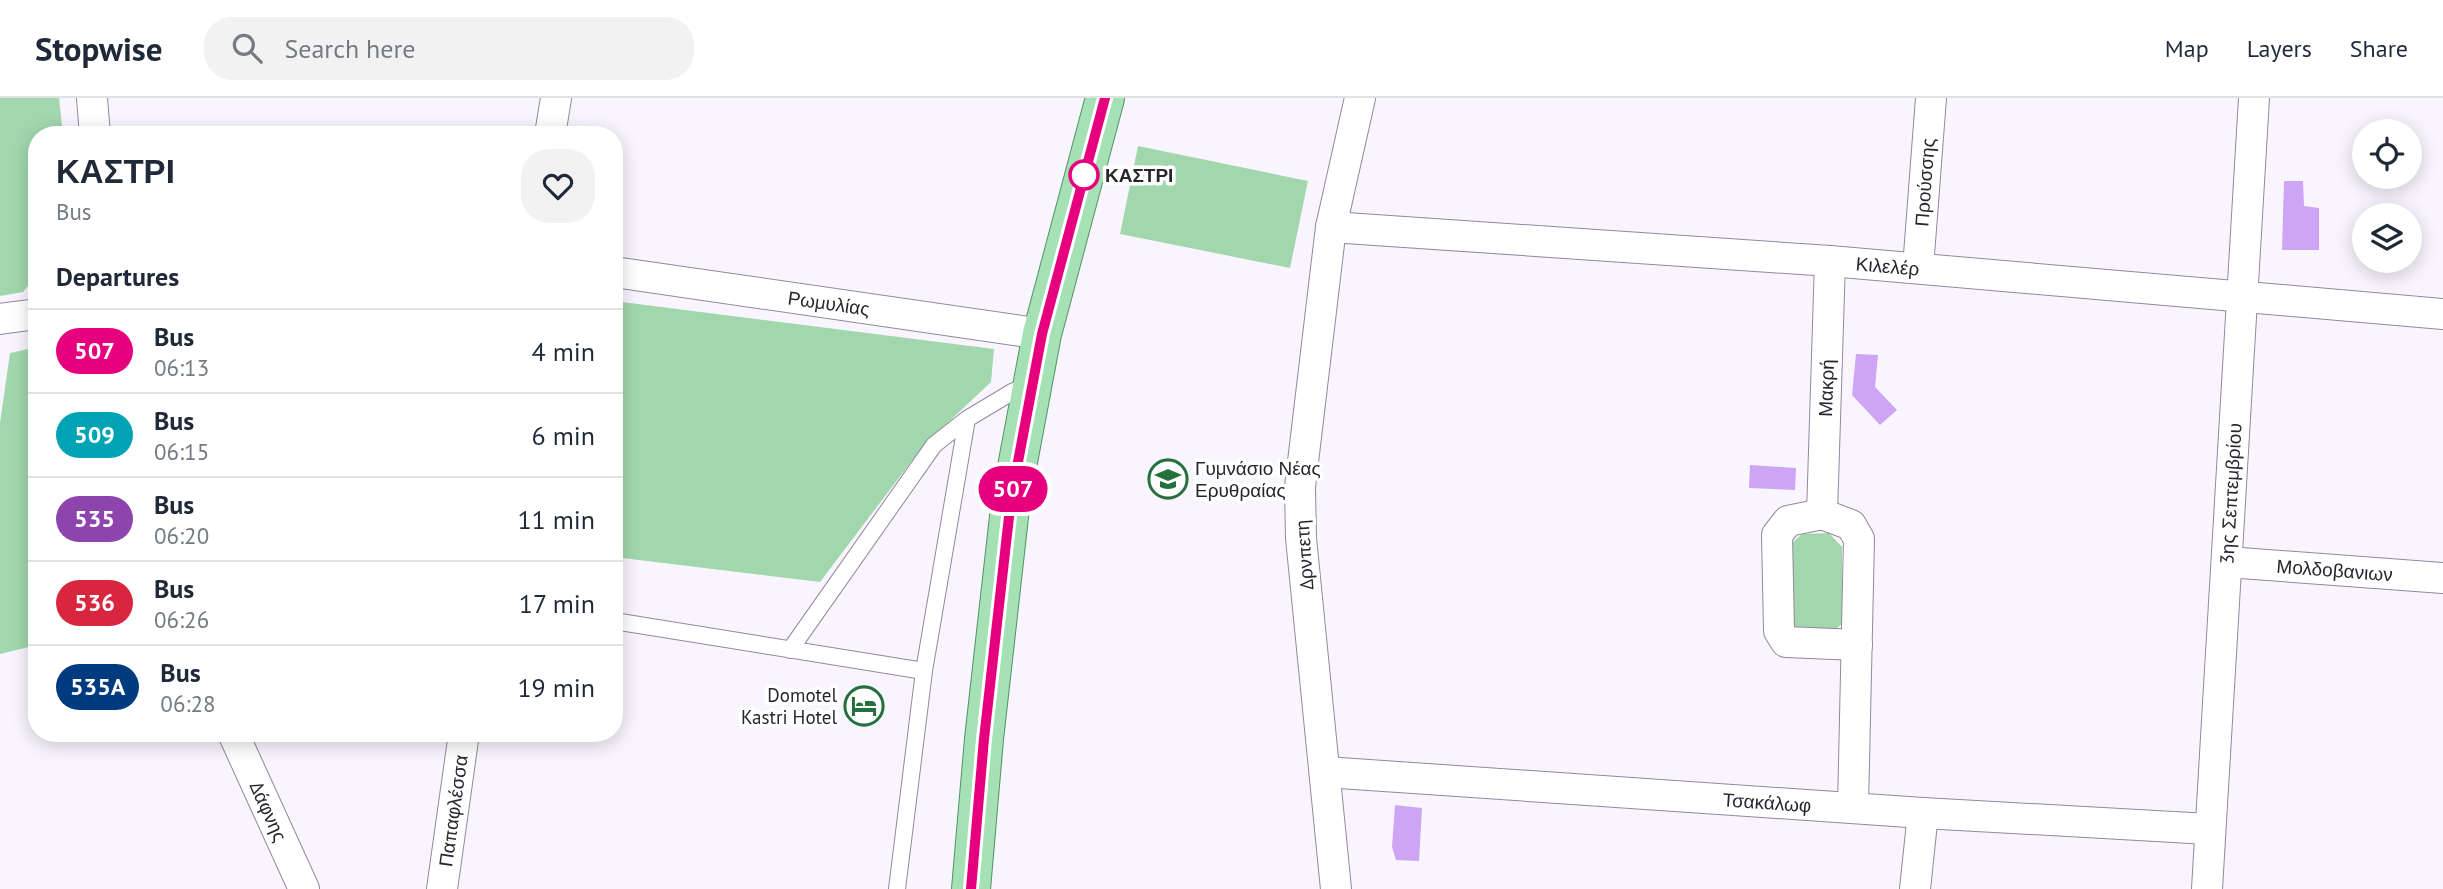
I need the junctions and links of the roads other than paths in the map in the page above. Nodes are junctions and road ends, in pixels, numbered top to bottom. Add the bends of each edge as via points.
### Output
1 (93, 98) edge
2 (556, 98) edge
3 (1105, 98) edge
4 (1360, 98) edge
5 (1931, 98) edge
6 (2254, 98) edge
7 (95, 126) edge
8 (551, 126) edge
9 (1331, 227) junction
10 (1830, 261) junction
11 (1918, 268) junction
12 (623, 273) edge
13 (2241, 296) junction
14 (2443, 314) edge
15 (28, 315) edge
16 (0, 319) edge
17 (1042, 334) junction
18 (1032, 384) junction
19 (967, 419) junction
20 (1822, 514) junction
21 (2227, 562) junction
22 (2443, 578) edge
23 (623, 622) edge
24 (1857, 645) junction
25 (790, 650) junction
26 (924, 671) junction
27 (237, 742) edge
28 (463, 742) edge
29 (1325, 772) junction
30 (1853, 807) junction
31 (1923, 813) junction
32 (2209, 829) junction
33 (304, 889) edge
34 (442, 889) edge
35 (897, 889) edge
36 (971, 889) edge
37 (1336, 889) edge
38 (1915, 889) edge
39 (2207, 889) edge

1 - 7 street
2 - 8 street
3 - 17 main road
4 - 9 street, Δρνπετη
5 - 11 street, Προύσσης
6 - 13 street, 3ης Σεπτεμβρίου
9 - 10 street, Κιλελέρ
9 - 29 street, Δρνπετη via 1300,487
10 - 11 street, Κιλελέρ
10 - 20 street, Μακρή
11 - 13 street, Κιλελέρ
12 - 17 street, Ρωμυλίας
13 - 14 street, Κιλελέρ
13 - 21 street, 3ης Σεπτεμβρίου
15 - 16 street
17 - 18 main road
18 - 19 lane
18 - 36 main road via 1011,499
19 - 25 lane via 934,445
19 - 26 lane
20 - 24 street via 1851,525 1859,540
20 - 24 street via 1788,521 1777,535 1779,631 1786,642
21 - 22 street, Μολδοβανιων
21 - 32 street, 3ης Σεπτεμβρίου
23 - 25 lane
24 - 30 street
25 - 26 lane
26 - 35 lane
27 - 33 street, Δάφνης
28 - 34 street, Παπαφλέσσα
29 - 30 street, Τσακάλωφ
29 - 37 street, Δρνπετη
30 - 31 street, Τσακάλωφ
31 - 32 street, Τσακάλωφ
31 - 38 street
32 - 39 street, 3ης Σεπτεμβρίου

